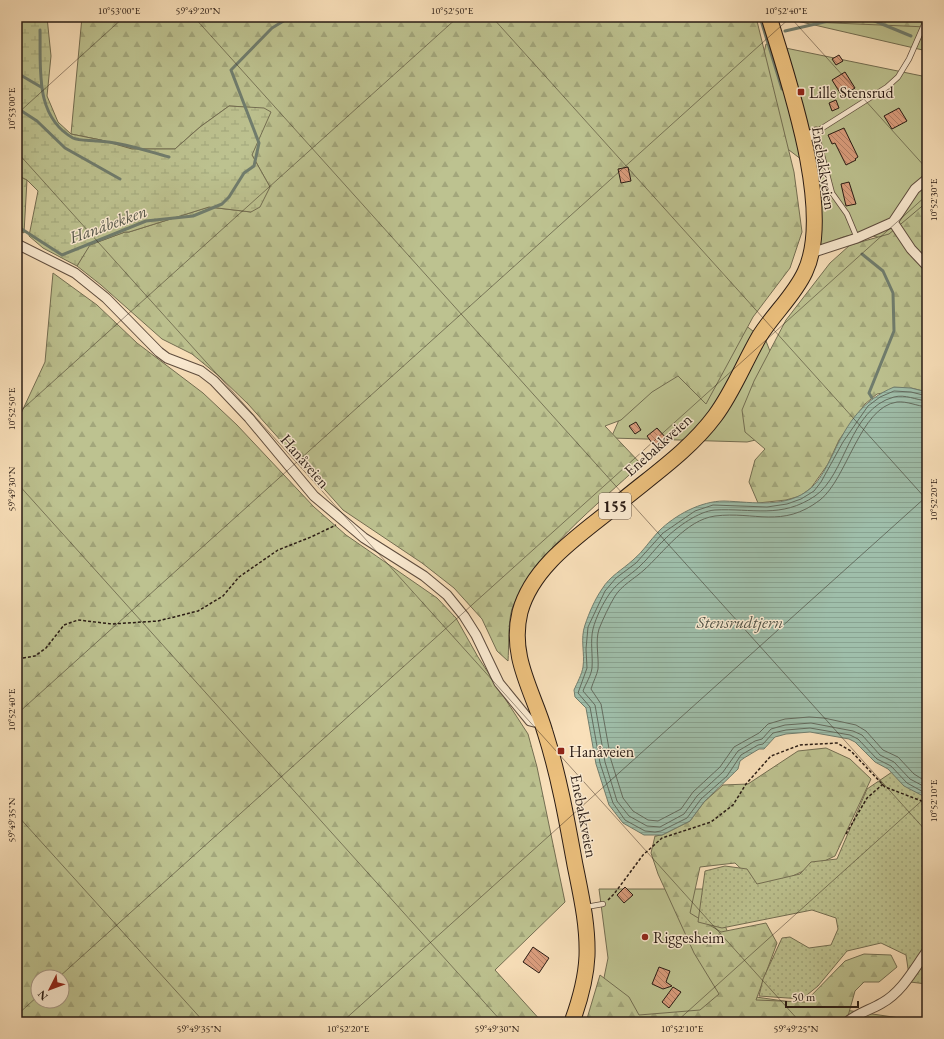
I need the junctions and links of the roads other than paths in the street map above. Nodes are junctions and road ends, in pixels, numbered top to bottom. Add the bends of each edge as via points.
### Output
1 (769, 17) edge
2 (927, 18) edge
3 (810, 136) junction
4 (927, 179) edge
5 (893, 222) junction
6 (856, 238) junction
7 (17, 244) edge
8 (811, 253) junction
9 (927, 266) edge
10 (542, 721) junction
11 (603, 904) road end
12 (582, 908) junction
13 (927, 951) edge
14 (572, 1022) edge
15 (847, 1022) edge

1 - 3 main road, Enebakkveien / 155
2 - 3 lane via 900,75 883,89
3 - 6 lane via 832,193 847,214
3 - 8 main road, Enebakkveien / 155 via 814,209
4 - 5 street via 912,193
5 - 6 street
5 - 9 street via 911,249
6 - 8 street
7 - 10 street, Hanåveien via 75,273 106,298 159,352 167,358 200,371 214,381 249,418 314,496 364,538 424,576 447,595 476,635 499,683 530,720
8 - 10 main road, Enebakkveien / 155 via 801,278 762,332 727,398 710,422 677,454 560,553 533,583 520,613 517,646 524,678
10 - 12 main road, Enebakkveien / 155 via 559,780
11 - 12 lane
12 - 14 main road, Enebakkveien / 155 via 587,938 586,965 582,991
13 - 15 street via 893,996 855,1015

